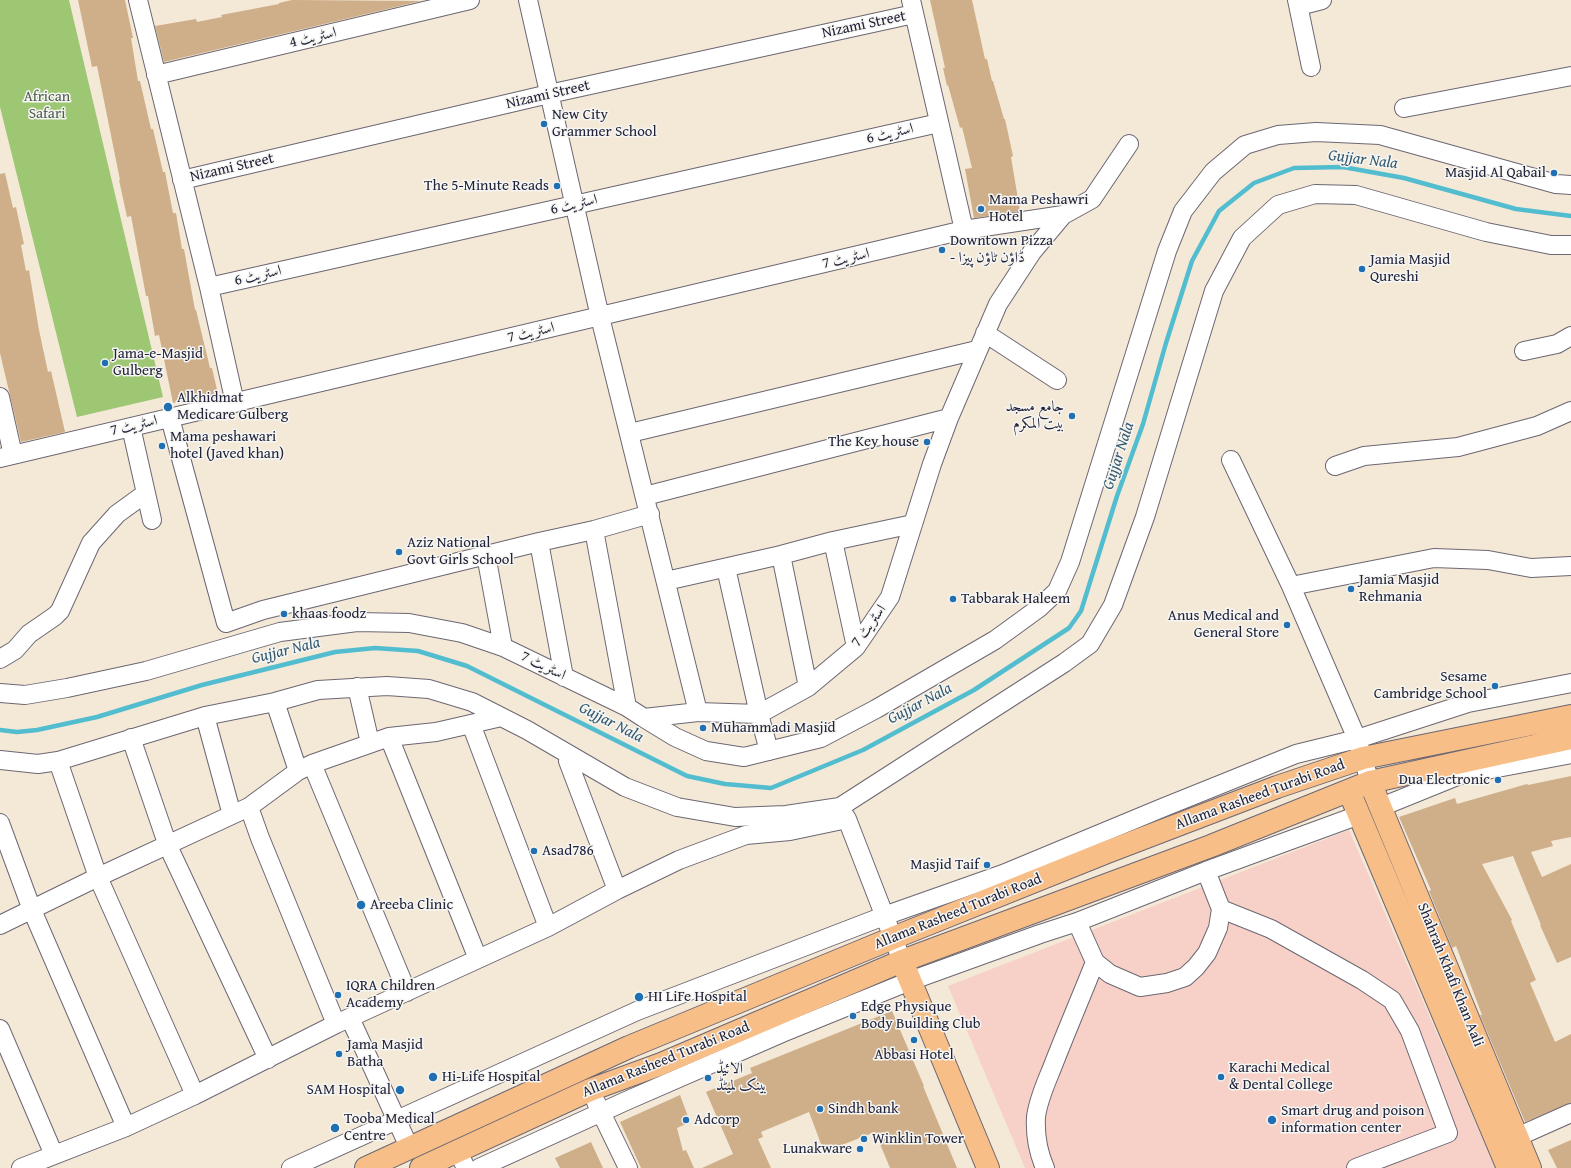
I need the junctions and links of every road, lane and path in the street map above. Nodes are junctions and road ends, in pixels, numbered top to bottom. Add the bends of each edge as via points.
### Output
1 (138, 0) edge
2 (470, 0) edge
3 (528, 0) edge
4 (1322, 0) edge
5 (1298, 3) edge
6 (912, 7) edge
7 (1311, 67) dead end
8 (156, 75) junction
9 (1571, 76) edge
10 (549, 94) junction
11 (1404, 108) dead end
12 (939, 123) junction
13 (1129, 144) dead end
14 (182, 180) junction
15 (1571, 185) edge
16 (575, 205) junction
17 (1063, 215) junction
18 (964, 230) junction
19 (1571, 245) edge
20 (209, 287) junction
21 (600, 317) junction
22 (985, 333) junction
23 (1571, 336) edge
24 (977, 350) junction
25 (1524, 351) dead end
26 (1057, 380) dead end
27 (0, 397) edge
28 (235, 403) junction
29 (1571, 411) edge
30 (170, 418) junction
31 (949, 418) junction
32 (132, 427) junction
33 (630, 433) junction
34 (7, 456) edge
35 (1231, 460) dead end
36 (1335, 466) dead end
37 (146, 493) junction
38 (645, 496) junction
39 (650, 514) junction
40 (152, 520) dead end
41 (913, 524) junction
42 (594, 530) junction
43 (833, 541) junction
44 (539, 542) junction
45 (486, 555) junction
46 (781, 555) junction
47 (1571, 566) edge
48 (726, 568) junction
49 (666, 581) junction
50 (1291, 586) junction
51 (503, 647) junction
52 (856, 647) junction
53 (0, 659) edge
54 (564, 677) junction
55 (1571, 683) edge
56 (357, 687) junction
57 (808, 687) junction
58 (0, 693) edge
59 (275, 702) junction
60 (627, 706) junction
61 (698, 712) junction
62 (759, 714) junction
63 (498, 715) junction
64 (205, 716) junction
65 (1571, 716) edge
66 (644, 718) junction
67 (471, 724) junction
68 (389, 736) junction
69 (131, 738) junction
70 (1571, 738) edge
71 (370, 743) junction
72 (1360, 748) junction
73 (769, 751) junction
74 (1571, 754) edge
75 (571, 756) junction
76 (0, 760) edge
77 (58, 761) junction
78 (305, 768) junction
79 (1370, 782) junction
80 (1349, 791) junction
81 (249, 807) junction
82 (1381, 807) junction
83 (843, 813) junction
84 (232, 815) junction
85 (1359, 815) junction
86 (0, 823) edge
87 (788, 823) junction
88 (168, 846) junction
89 (1206, 871) junction
90 (98, 877) junction
91 (618, 890) junction
92 (1221, 909) junction
93 (32, 910) junction
94 (884, 916) junction
95 (1077, 922) junction
96 (0, 925) edge
97 (548, 928) junction
98 (893, 938) junction
99 (478, 959) junction
100 (902, 961) junction
101 (1095, 962) junction
102 (910, 981) junction
103 (407, 992) junction
104 (343, 1021) junction
105 (0, 1029) edge
106 (268, 1059) junction
107 (590, 1090) junction
108 (195, 1095) junction
109 (601, 1112) junction
110 (1571, 1113) edge
111 (397, 1119) junction
112 (126, 1127) junction
113 (1517, 1137) junction
114 (410, 1147) junction
115 (54, 1155) junction
116 (462, 1160) edge
117 (1366, 1166) edge
118 (21, 1168) edge
119 (291, 1168) edge
120 (366, 1168) edge
121 (421, 1168) edge
122 (480, 1168) edge
123 (628, 1168) edge
124 (988, 1168) edge
125 (1045, 1168) edge
126 (1508, 1168) edge
127 (1530, 1168) edge

1 - 8 street
2 - 8 street, اسٹریٹ 4
3 - 10 street
4 - 5 street
5 - 7 street
6 - 10 street, Nizami Street
6 - 12 street
8 - 14 street
9 - 11 street
10 - 14 street, Nizami Street
10 - 16 street
12 - 16 street, اسٹریٹ 6
12 - 18 street
13 - 17 street, اسٹریٹ 7 via 1092,199
14 - 20 street
15 - 73 street, اسٹریٹ 7 via 1556,184 1380,135 1316,132 1278,134 1245,145 1213,172 1183,211 1168,251 1070,562 1057,591 1039,608 995,640 876,709 821,738
16 - 20 street, اسٹریٹ 6
16 - 21 street
17 - 18 street, اسٹریٹ 7
17 - 22 street, اسٹریٹ 7 via 1032,252 998,304
18 - 21 street, اسٹریٹ 7
19 - 83 street via 1551,244 1486,232 1356,195 1315,194 1278,205 1242,238 1214,291 1145,517 1113,605 1090,644
20 - 28 street
21 - 28 street, اسٹریٹ 7
21 - 33 street
22 - 24 street, اسٹریٹ 7
22 - 26 street
23 - 25 street via 1557,344
24 - 31 street, اسٹریٹ 7
24 - 33 street
27 - 34 street
28 - 30 street, اسٹریٹ 7
29 - 36 street via 1537,426 1458,447 1364,456
30 - 32 street, اسٹریٹ 7
30 - 45 street via 226,623 263,610
31 - 38 street
31 - 41 street, اسٹریٹ 7
32 - 34 street, اسٹریٹ 7
32 - 37 street
33 - 38 street
35 - 50 street
37 - 40 street
37 - 53 street via 117,514 91,543 60,611 29,634 15,650
38 - 39 street
39 - 42 street
39 - 49 street
41 - 43 street
41 - 52 street, اسٹریٹ 7 via 890,597
42 - 44 street
42 - 60 street
43 - 46 street
43 - 52 street
44 - 45 street
44 - 54 street
45 - 51 street
46 - 48 street
46 - 57 street
47 - 50 street via 1531,568 1488,560 1434,558
48 - 49 street
48 - 62 street
49 - 61 street
50 - 72 street
51 - 54 street, اسٹریٹ 7
51 - 58 street, اسٹریٹ 7 via 462,633 409,623 357,622 280,632 146,671 68,688 26,695
52 - 57 street, اسٹریٹ 7
54 - 60 street, اسٹریٹ 7
55 - 72 street via 1468,703
56 - 59 street via 318,690
56 - 63 street via 429,689 472,702
56 - 71 street
57 - 62 street, اسٹریٹ 7
59 - 64 street
59 - 78 street
60 - 66 street, اسٹریٹ 7
61 - 62 street
61 - 66 street
62 - 73 street
63 - 67 street via 497,718
63 - 75 street
64 - 69 street
64 - 84 street
65 - 72 main road, Allama Rasheed Turabi Road
66 - 73 street, اسٹریٹ 7 via 675,737 706,751 744,757
67 - 68 street via 436,732
67 - 97 street
68 - 71 street
68 - 99 street
69 - 77 street
69 - 88 street
70 - 79 main road, Allama Rasheed Turabi Road
71 - 78 street
72 - 79 street
72 - 94 street via 1296,754 1003,874
72 - 98 main road, Allama Rasheed Turabi Road via 1262,793
74 - 82 street via 1460,775
75 - 87 street via 625,787 677,807
75 - 91 street via 568,761
76 - 77 street via 38,764
77 - 90 street
78 - 81 street
78 - 103 street
79 - 80 main road, Allama Rasheed Turabi Road
79 - 82 main road, Shahrah Khafi Khan Aali
80 - 85 main road, Shahrah Khafi Khan Aali
80 - 100 main road, Allama Rasheed Turabi Road via 1211,846
81 - 84 street
81 - 104 street via 260,838
82 - 113 main road, Shahrah Khafi Khan Aali
83 - 87 street
83 - 94 street
84 - 88 street
85 - 89 street
85 - 126 main road, Shahrah Khafi Khan Aali
86 - 93 street
87 - 91 street via 746,835 678,860
88 - 90 street
88 - 106 street
89 - 92 street
89 - 95 street
90 - 93 street
90 - 108 street
91 - 97 street
92 - 101 street via 1218,928 1207,953 1186,977 1140,987 1110,974
92 - 117 street via 1271,929 1362,980 1392,1000 1410,1031 1448,1133
93 - 96 street
93 - 112 street
94 - 98 street
94 - 111 street via 637,1011
95 - 101 street
95 - 102 street
97 - 99 street
98 - 100 street
98 - 114 main road, Allama Rasheed Turabi Road via 629,1047
99 - 103 street
100 - 102 main road
100 - 107 main road, Allama Rasheed Turabi Road via 661,1064
101 - 125 street via 1053,1065 1036,1116 1036,1137
102 - 109 street via 782,1033
102 - 124 main road
103 - 104 street
104 - 106 street
104 - 111 street
105 - 115 street
106 - 108 street
107 - 109 street
107 - 116 main road, Allama Rasheed Turabi Road
108 - 112 street
109 - 122 street
109 - 123 street
110 - 113 street
111 - 114 street
111 - 119 street
112 - 115 street
113 - 127 main road, Shahrah Khafi Khan Aali
114 - 120 main road, Allama Rasheed Turabi Road
115 - 118 street
116 - 121 main road, Allama Rasheed Turabi Road

